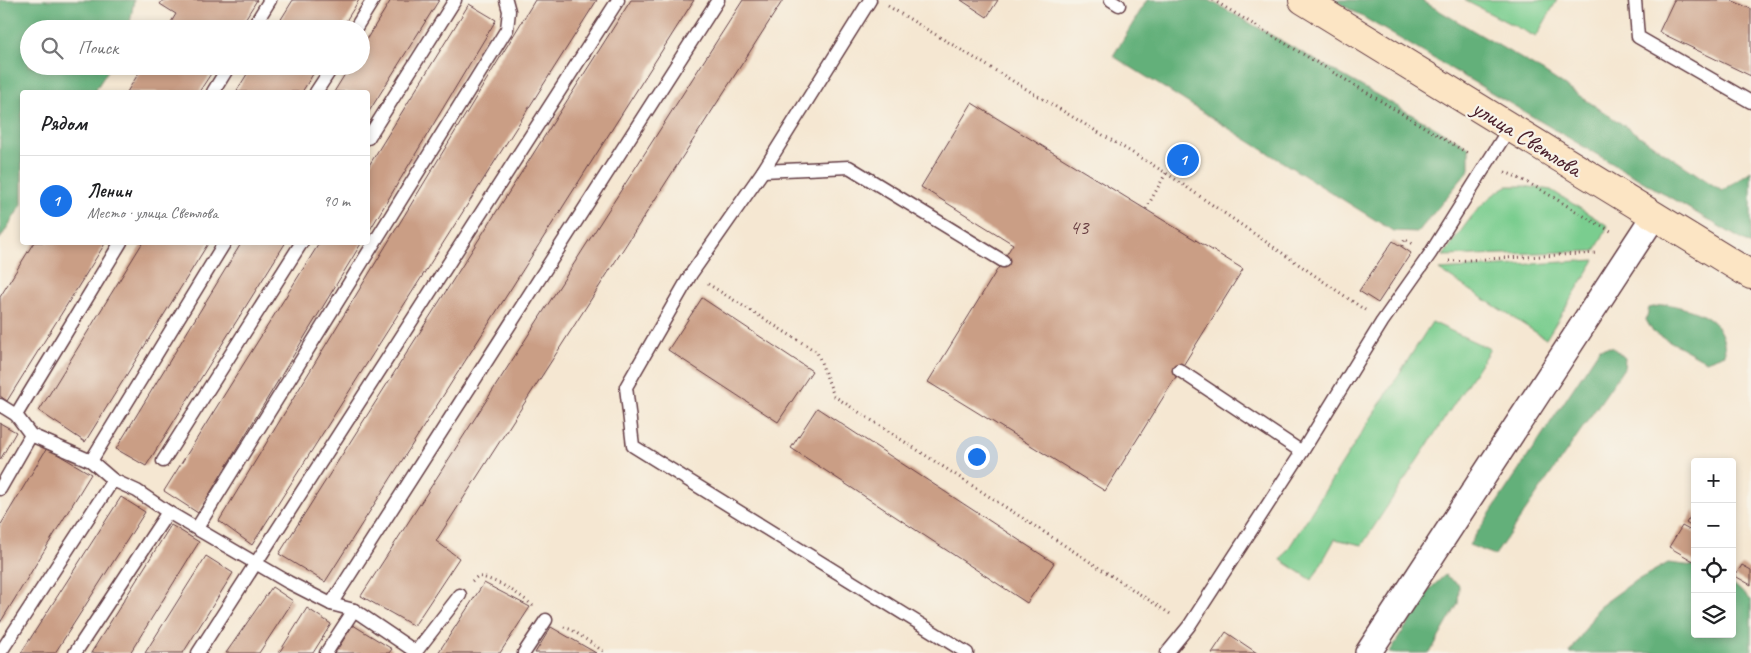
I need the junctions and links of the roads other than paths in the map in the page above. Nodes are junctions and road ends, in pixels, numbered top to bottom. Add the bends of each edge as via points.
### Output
1 (270, 0) edge
2 (373, 0) edge
3 (455, 0) edge
4 (506, 0) edge
5 (618, 0) edge
6 (718, 0) edge
7 (870, 0) edge
8 (1303, 0) edge
9 (1635, 0) edge
10 (258, 20) edge
11 (361, 20) edge
12 (224, 75) edge
13 (326, 75) edge
14 (214, 90) edge
15 (317, 90) edge
16 (1751, 102) edge
17 (1510, 128) junction
18 (370, 135) edge
19 (764, 171) junction
20 (1654, 216) junction
21 (120, 245) edge
22 (223, 245) edge
23 (300, 245) edge
24 (1003, 261) dead end
25 (1751, 275) edge
26 (1180, 370) dead end
27 (0, 405) edge
28 (16, 415) junction
29 (31, 435) junction
30 (1302, 452) junction
31 (91, 461) junction
32 (163, 462) dead end
33 (113, 480) junction
34 (0, 489) edge
35 (168, 512) junction
36 (197, 528) junction
37 (257, 563) junction
38 (460, 595) dead end
39 (330, 604) junction
40 (354, 610) junction
41 (546, 620) dead end
42 (0, 653) edge
43 (75, 653) edge
44 (198, 653) edge
45 (326, 653) edge
46 (416, 653) edge
47 (524, 653) edge
48 (967, 653) edge
49 (1167, 653) edge
50 (1368, 653) edge

1 - 10 lane
2 - 11 lane
3 - 18 lane
4 - 36 lane via 509,11 507,29
5 - 37 lane
6 - 39 lane
7 - 19 lane
8 - 17 street, улица Светлова
9 - 16 lane via 1638,37
12 - 14 lane
13 - 15 lane
17 - 20 street, улица Светлова
17 - 30 lane via 1430,254 1382,322
19 - 24 lane via 849,167
19 - 48 lane via 691,274 626,388 632,446
20 - 25 street, улица Светлова
20 - 50 street
21 - 28 lane
22 - 31 lane
23 - 32 lane
26 - 30 lane
27 - 28 lane
28 - 29 lane
29 - 31 lane
29 - 34 lane
30 - 49 lane via 1189,626
31 - 33 lane
33 - 35 lane via 138,491
33 - 42 lane
35 - 36 lane
35 - 43 lane
36 - 37 lane
37 - 39 lane
37 - 44 lane
38 - 46 lane
39 - 40 lane
40 - 45 lane
40 - 46 lane
41 - 47 lane

